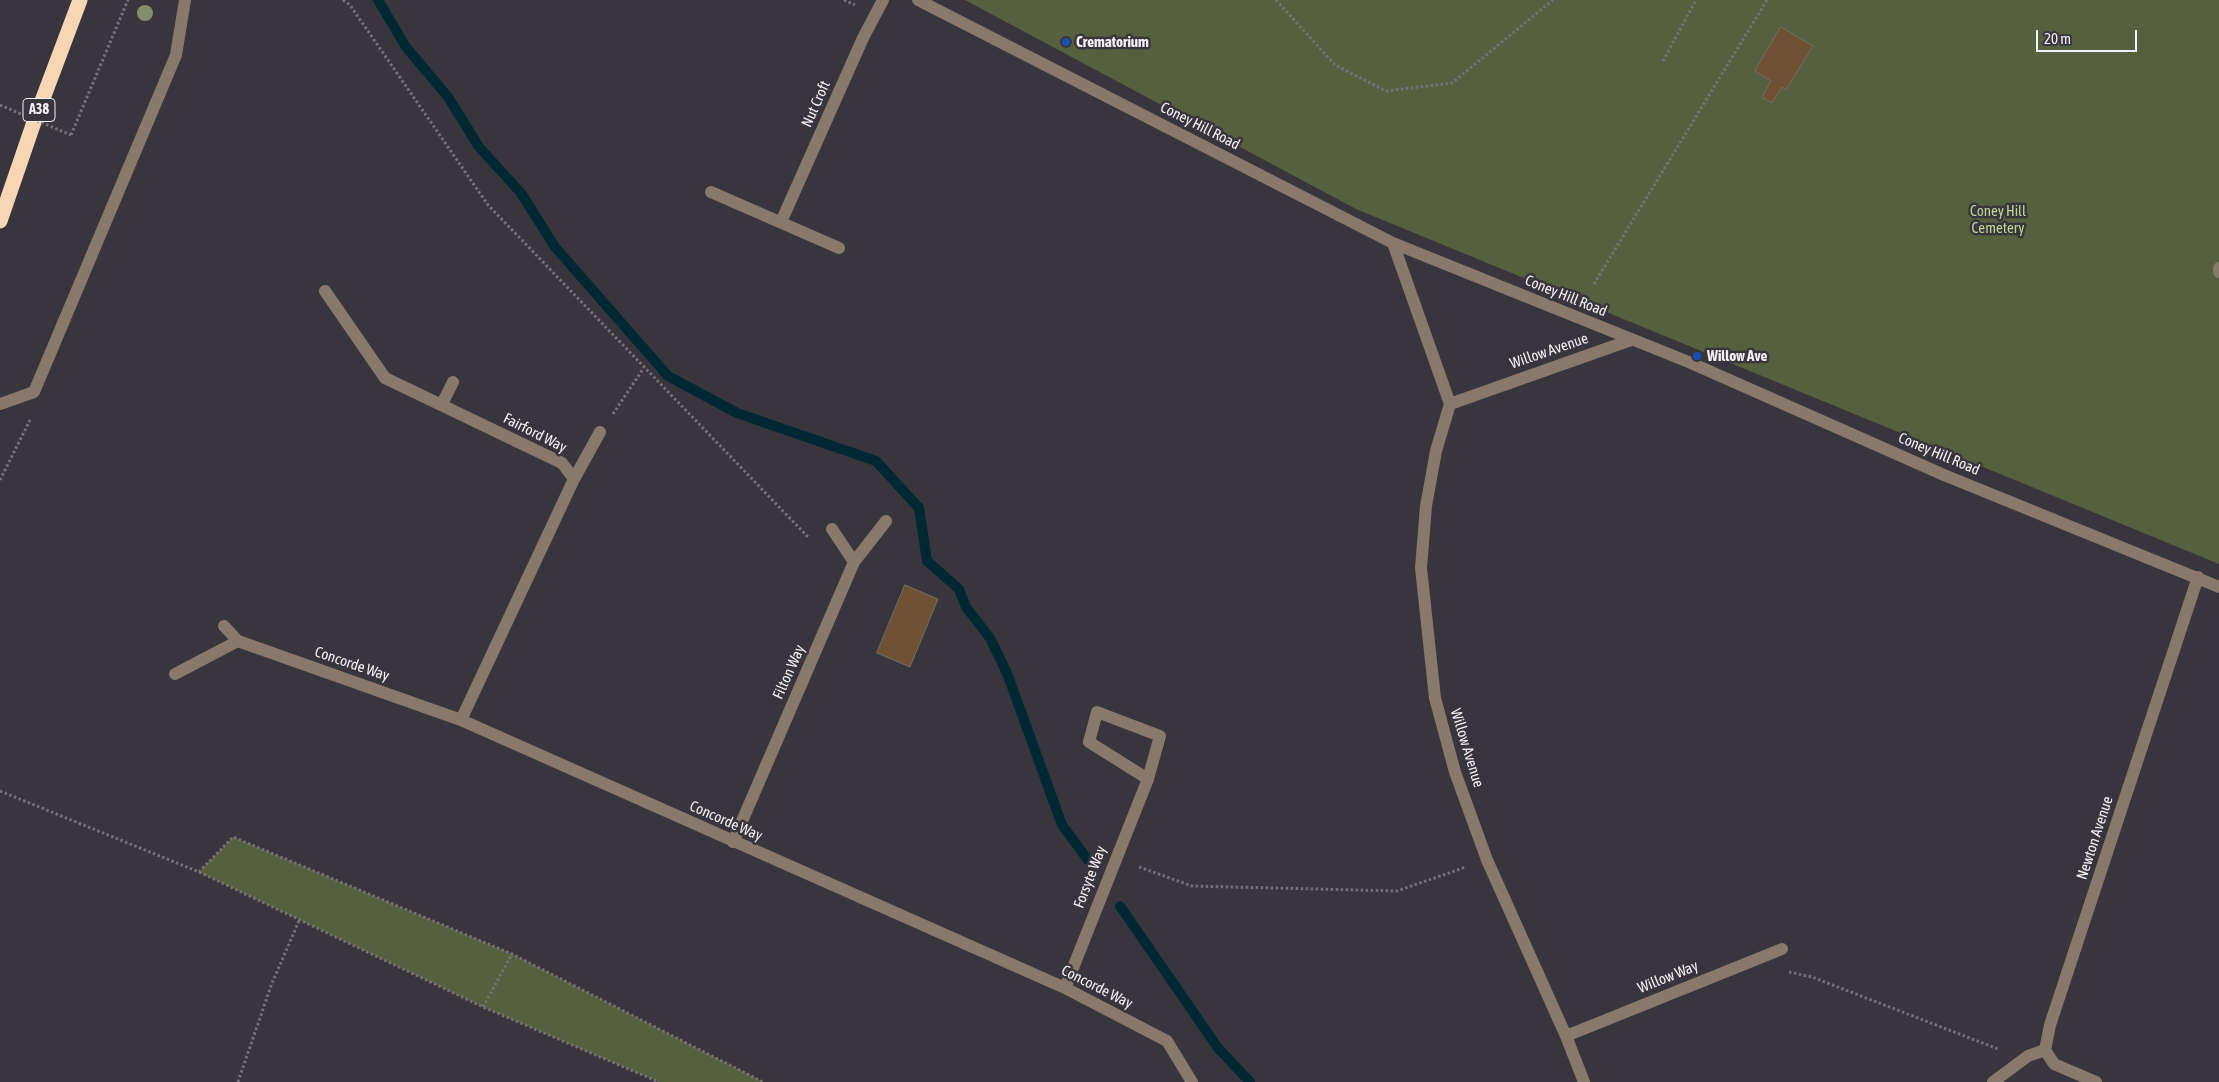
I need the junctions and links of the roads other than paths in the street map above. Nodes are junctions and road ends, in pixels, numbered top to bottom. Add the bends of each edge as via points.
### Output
1 (80, 0) edge
2 (184, 0) edge
3 (883, 0) edge
4 (918, 0) edge
5 (711, 192) dead end
6 (0, 221) edge
7 (781, 222) junction
8 (1393, 243) junction
9 (839, 248) dead end
10 (2219, 268) edge
11 (2219, 272) edge
12 (325, 291) dead end
13 (1631, 340) junction
14 (453, 382) dead end
15 (0, 404) edge
16 (442, 404) junction
17 (1450, 404) junction
18 (600, 432) road end
19 (574, 479) junction
20 (886, 521) dead end
21 (832, 529) road end
22 (854, 562) junction
23 (2198, 577) junction
24 (2219, 586) edge
25 (224, 626) dead end
26 (238, 641) junction
27 (175, 674) dead end
28 (461, 720) junction
29 (1148, 779) junction
30 (732, 842) junction
31 (1782, 949) dead end
32 (1065, 988) junction
33 (1566, 1036) junction
34 (2045, 1050) junction
35 (1192, 1082) edge
36 (1584, 1082) edge
37 (1993, 1082) edge
38 (2096, 1082) edge

1 - 6 highway, A38
2 - 15 street via 176,55 34,392
3 - 7 street, Nut Croft
4 - 8 street, Coney Hill Road
5 - 7 street
7 - 9 street
8 - 13 street, Coney Hill Road
8 - 17 street
10 - 11 street
12 - 16 street, Fairford Way via 385,378
13 - 17 street, Willow Avenue
13 - 23 street, Coney Hill Road via 1691,362 1944,475
14 - 16 street
16 - 19 street, Fairford Way via 562,463
17 - 33 street, Willow Avenue via 1436,451 1426,506 1421,568 1435,698 1455,772 1487,860
18 - 19 street
19 - 28 street
20 - 22 street, Filton Way
21 - 22 street
22 - 30 street, Filton Way
23 - 24 street, Coney Hill Road
23 - 34 street, Newton Avenue via 2053,1016
25 - 26 street, Concorde Way
26 - 27 street
26 - 28 street, Concorde Way
28 - 30 street, Concorde Way
29 - 29 street, Forsyte Way via 1088,742 1097,712 1160,736
29 - 32 street, Forsyte Way
30 - 32 street, Concorde Way
31 - 33 street, Willow Way
32 - 35 street, Concorde Way via 1167,1041
33 - 36 street, Willow Avenue
34 - 37 street via 2028,1056
34 - 38 street via 2054,1064

